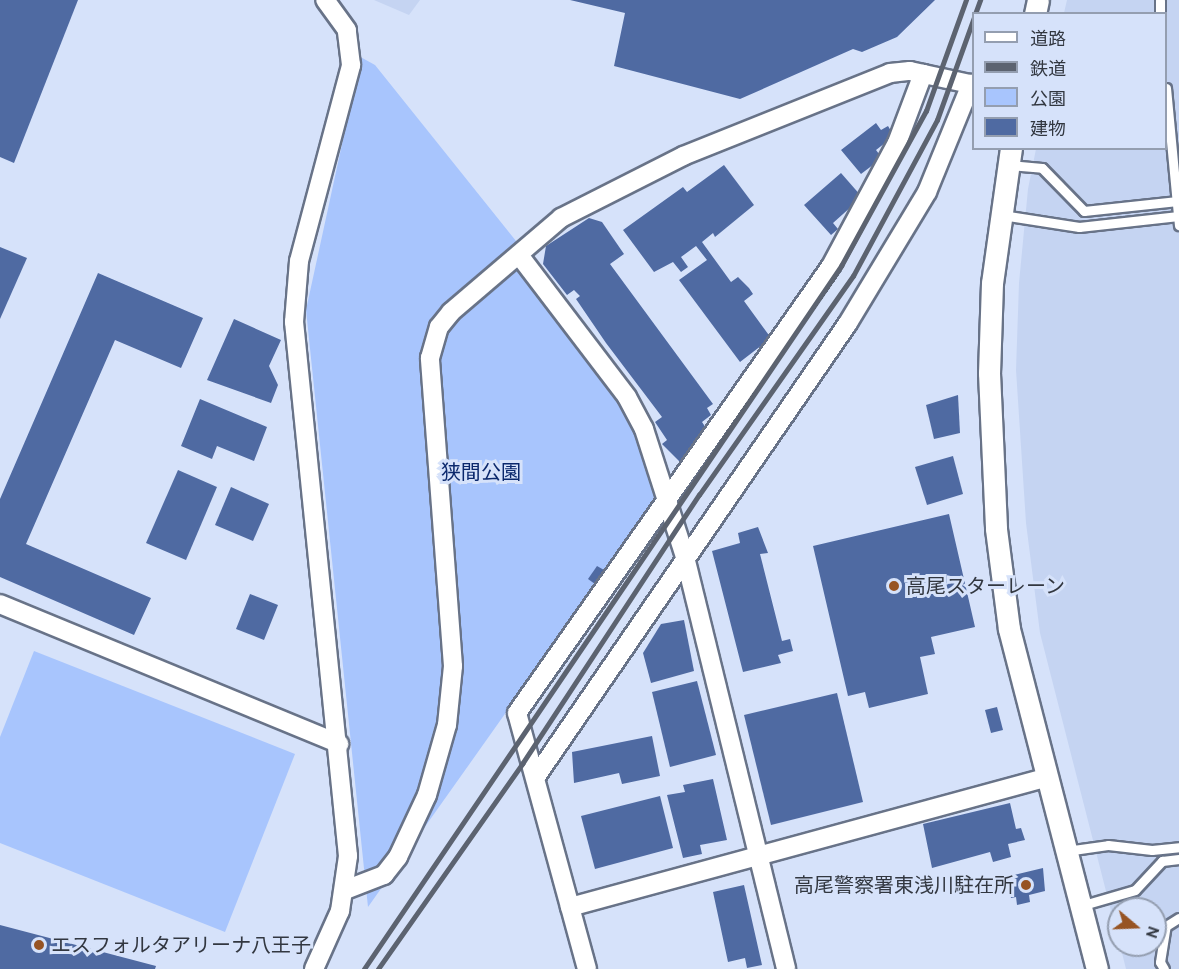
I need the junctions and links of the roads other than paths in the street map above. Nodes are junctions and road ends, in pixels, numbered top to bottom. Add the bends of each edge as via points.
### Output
1 (325, 0) edge
2 (923, 74) junction
3 (972, 85) edge
4 (1167, 98) edge
5 (1010, 157) edge
6 (1177, 201) junction
7 (1002, 215) junction
8 (1179, 221) edge
9 (519, 255) junction
10 (668, 502) junction
11 (685, 557) junction
12 (0, 604) edge
13 (339, 744) junction
14 (537, 775) junction
15 (1046, 778) junction
16 (1179, 847) edge
17 (1066, 851) junction
18 (760, 856) junction
19 (1179, 860) edge
20 (345, 890) junction
21 (1080, 906) junction
22 (570, 907) junction
23 (1179, 918) edge
24 (314, 969) edge
25 (587, 969) edge
26 (786, 969) edge
27 (1097, 969) edge
28 (1164, 969) edge

1 - 13 street via 347,30 351,65 299,261 294,322
2 - 3 street
2 - 9 street via 890,73 683,156 561,218
2 - 10 street via 897,143 831,266
3 - 11 street via 927,192 854,313
4 - 6 lane
5 - 6 lane via 1042,168 1084,211
5 - 7 street
6 - 8 lane
7 - 8 lane via 1079,227
7 - 15 street via 992,283 989,373 996,529 1009,629
9 - 10 street via 627,397 644,429
9 - 20 street via 451,312 434,342 430,358 453,666 447,725 427,795 398,857 384,875
10 - 11 street
10 - 14 street via 517,713
11 - 14 street
11 - 18 street
12 - 13 street
13 - 20 street via 348,837
14 - 22 street
15 - 17 street
15 - 18 street
16 - 17 lane via 1152,850 1108,845
17 - 21 street
18 - 22 street
18 - 26 street
19 - 21 lane via 1162,861 1135,890
20 - 24 street
21 - 27 street
22 - 25 street
23 - 28 lane via 1166,926 1160,962

